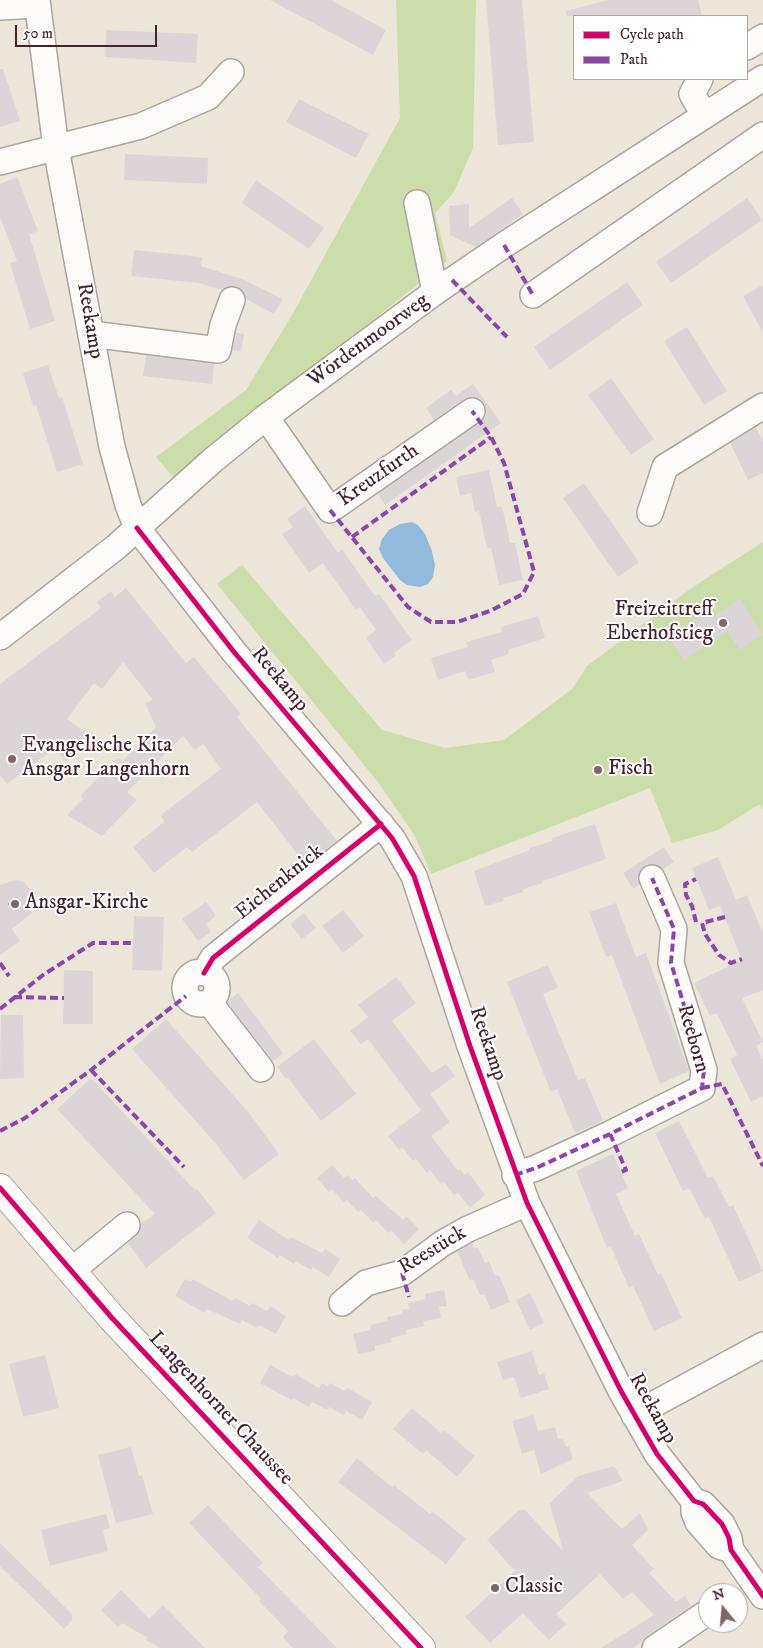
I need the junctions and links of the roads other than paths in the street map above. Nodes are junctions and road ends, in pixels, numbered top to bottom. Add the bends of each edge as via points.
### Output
1 (36, 2) edge
2 (0, 7) edge
3 (763, 37) edge
4 (748, 46) edge
5 (231, 72) dead end
6 (763, 78) edge
7 (699, 80) edge
8 (704, 115) junction
9 (763, 135) edge
10 (56, 148) junction
11 (0, 162) edge
12 (417, 203) dead end
13 (435, 292) junction
14 (533, 295) dead end
15 (232, 300) dead end
16 (91, 334) junction
17 (763, 406) edge
18 (472, 411) dead end
19 (266, 417) junction
20 (650, 513) dead end
21 (137, 528) junction
22 (0, 637) edge
23 (381, 824) junction
24 (652, 878) dead end
25 (262, 1069) dead end
26 (515, 1175) junction
27 (0, 1188) edge
28 (527, 1203) junction
29 (127, 1225) dead end
30 (71, 1271) junction
31 (342, 1303) dead end
32 (763, 1346) edge
33 (634, 1415) junction
34 (751, 1590) edge
35 (698, 1619) edge
36 (421, 1648) edge
37 (654, 1648) edge

1 - 2 street
1 - 10 street, Reekamp
3 - 4 street
5 - 10 street via 208,97 141,126
6 - 8 street, Wördenmoorweg
7 - 8 street via 692,94
8 - 13 street, Wördenmoorweg
9 - 14 street
10 - 11 street
10 - 16 street, Reekamp
12 - 13 street
13 - 19 street, Wördenmoorweg
15 - 16 street via 218,350
16 - 21 street, Reekamp via 112,447
17 - 20 street via 665,467
18 - 19 street, Kreuzfurth via 330,510
19 - 21 street, Wördenmoorweg
21 - 22 street, Wördenmoorweg
21 - 23 street, Reekamp via 234,652
23 - 25 street, Eichenknick via 213,958 204,972 216,985 215,994 209,1002
23 - 26 street, Reekamp via 414,876
24 - 26 street, Reeborn via 674,929 671,963 704,1070 702,1088 610,1134
26 - 28 street, Reekamp
27 - 30 main road, Langenhorner Chaussee
28 - 31 street, Reestück via 443,1243 402,1273 366,1283
28 - 33 street, Reekamp
29 - 30 street
30 - 36 main road, Langenhorner Chaussee
32 - 33 street
33 - 34 street, Reekamp via 657,1454 694,1501 698,1522 719,1546 731,1550
35 - 37 street

